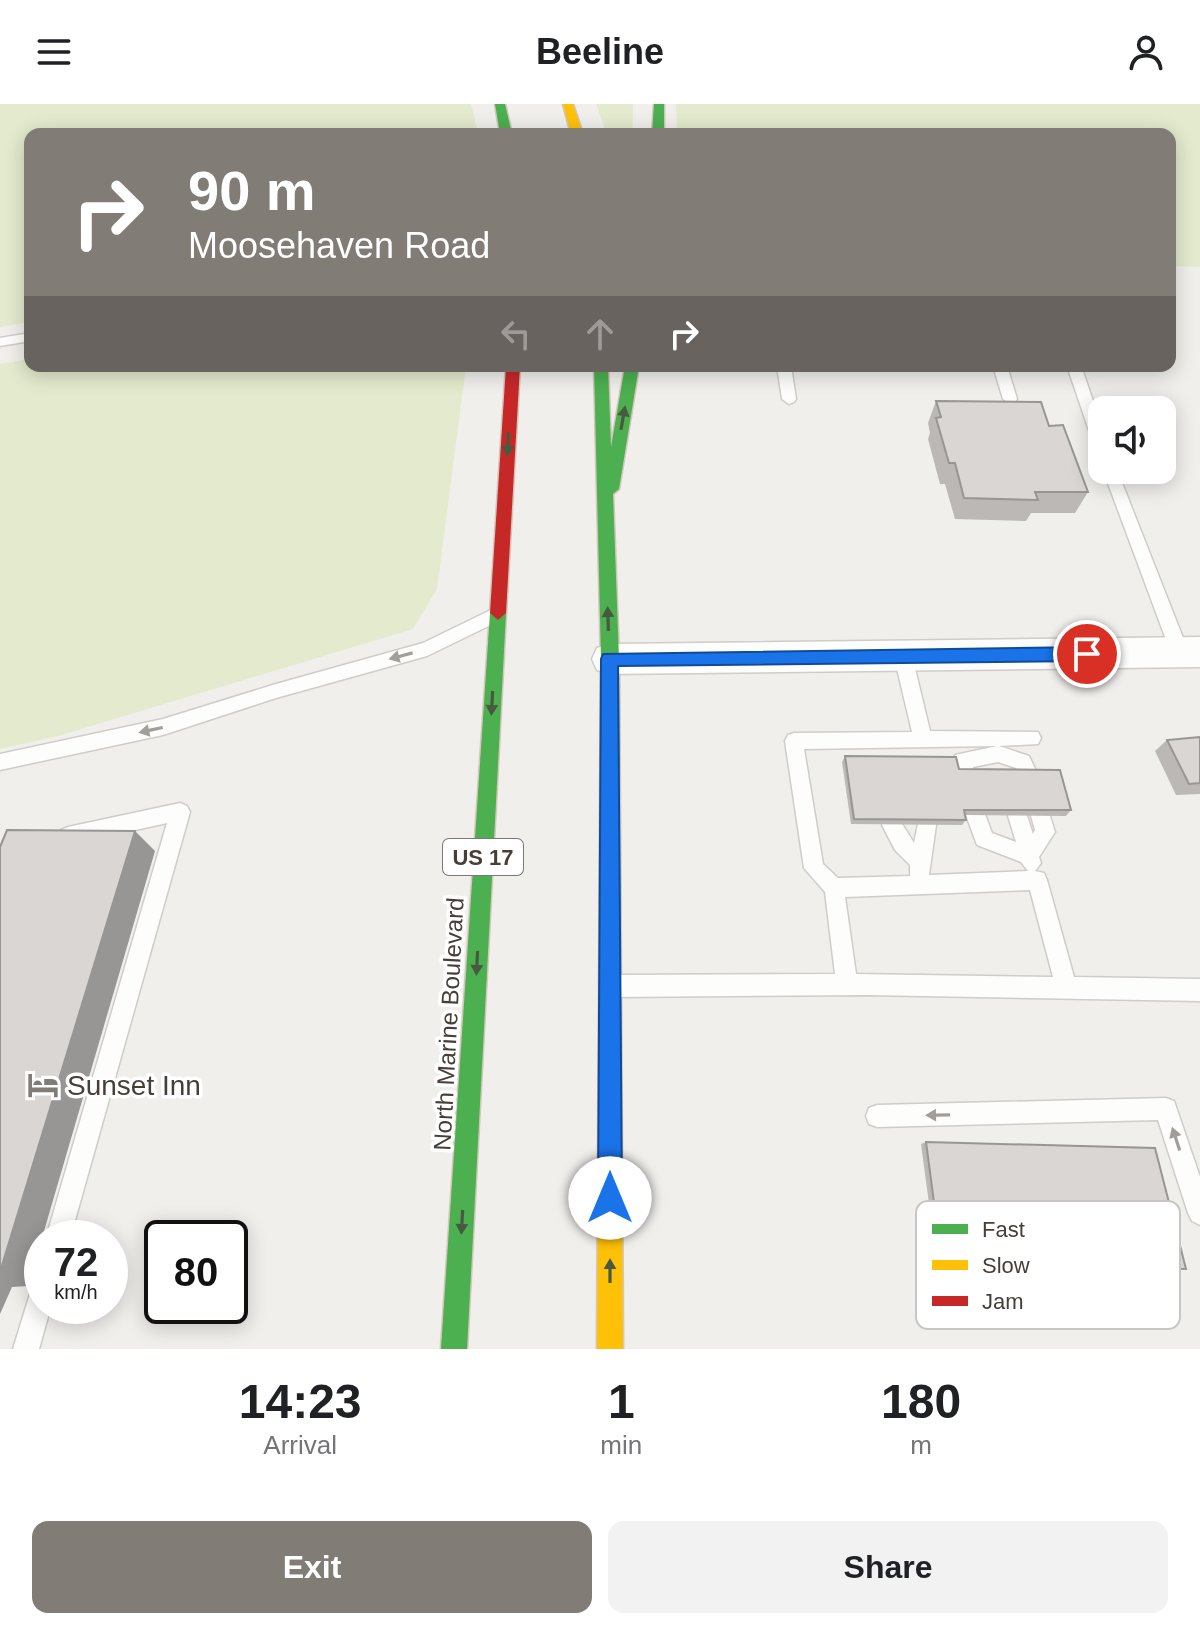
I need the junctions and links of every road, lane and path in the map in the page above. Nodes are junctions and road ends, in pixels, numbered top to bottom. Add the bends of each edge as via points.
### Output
1 (500, 104) edge
2 (568, 104) edge
3 (659, 104) edge
4 (505, 128) edge
5 (575, 128) edge
6 (658, 128) edge
7 (24, 338) edge
8 (0, 342) edge
9 (513, 372) edge
10 (601, 372) edge
11 (631, 372) edge
12 (785, 372) edge
13 (1002, 372) edge
14 (1076, 372) edge
15 (789, 399) dead end
16 (1010, 399) edge
17 (1088, 407) edge
18 (1116, 484) edge
19 (605, 523) junction
20 (497, 614) junction
21 (1190, 652) edge
22 (903, 656) junction
23 (610, 659) junction
24 (1032, 738) dead end
25 (923, 739) junction
26 (996, 746) junction
27 (886, 750) junction
28 (0, 762) edge
29 (907, 762) edge
30 (1029, 775) edge
31 (1041, 816) edge
32 (892, 825) edge
33 (926, 825) edge
34 (45, 841) edge
35 (1028, 856) junction
36 (917, 859) junction
37 (1037, 880) junction
38 (920, 884) junction
39 (834, 888) junction
40 (847, 985) junction
41 (610, 986) junction
42 (1067, 988) junction
43 (1200, 990) edge
44 (877, 1116) dead end
45 (1200, 1213) edge
46 (63, 1220) edge
47 (33, 1324) edge
48 (26, 1349) edge
49 (454, 1349) edge
50 (610, 1349) edge

1 - 4 main road
2 - 5 main road
3 - 6 main road
7 - 8 lane
9 -> 20 main road, North Marine Boulevard / US 17
10 - 19 main road
19 -> 11 main road
12 - 15 lane
13 - 16 lane
14 - 17 lane
18 - 21 lane
23 -> 19 main road
20 -> 28 lane via 427,649 163,727
20 -> 49 main road, North Marine Boulevard / US 17
21 - 22 street
22 - 23 street
22 - 25 lane
23 - 41 main road
24 - 26 lane
25 - 26 lane
25 - 27 lane
26 - 26 lane via 984,775 962,761
26 - 30 lane via 1022,762
27 - 29 lane via 903,753
27 - 39 lane via 794,741 814,868
31 - 35 lane via 1045,832
32 - 36 lane
33 - 36 lane via 925,847
34 - 46 lane via 180,812
35 - 35 lane via 984,839 997,816
35 - 37 lane
36 - 38 lane
37 - 38 lane
37 - 42 lane
38 - 39 lane
39 - 40 lane
40 - 41 lane
40 - 42 lane
50 -> 41 main road
42 - 43 lane
45 -> 44 lane via 1166,1109
47 - 48 lane

